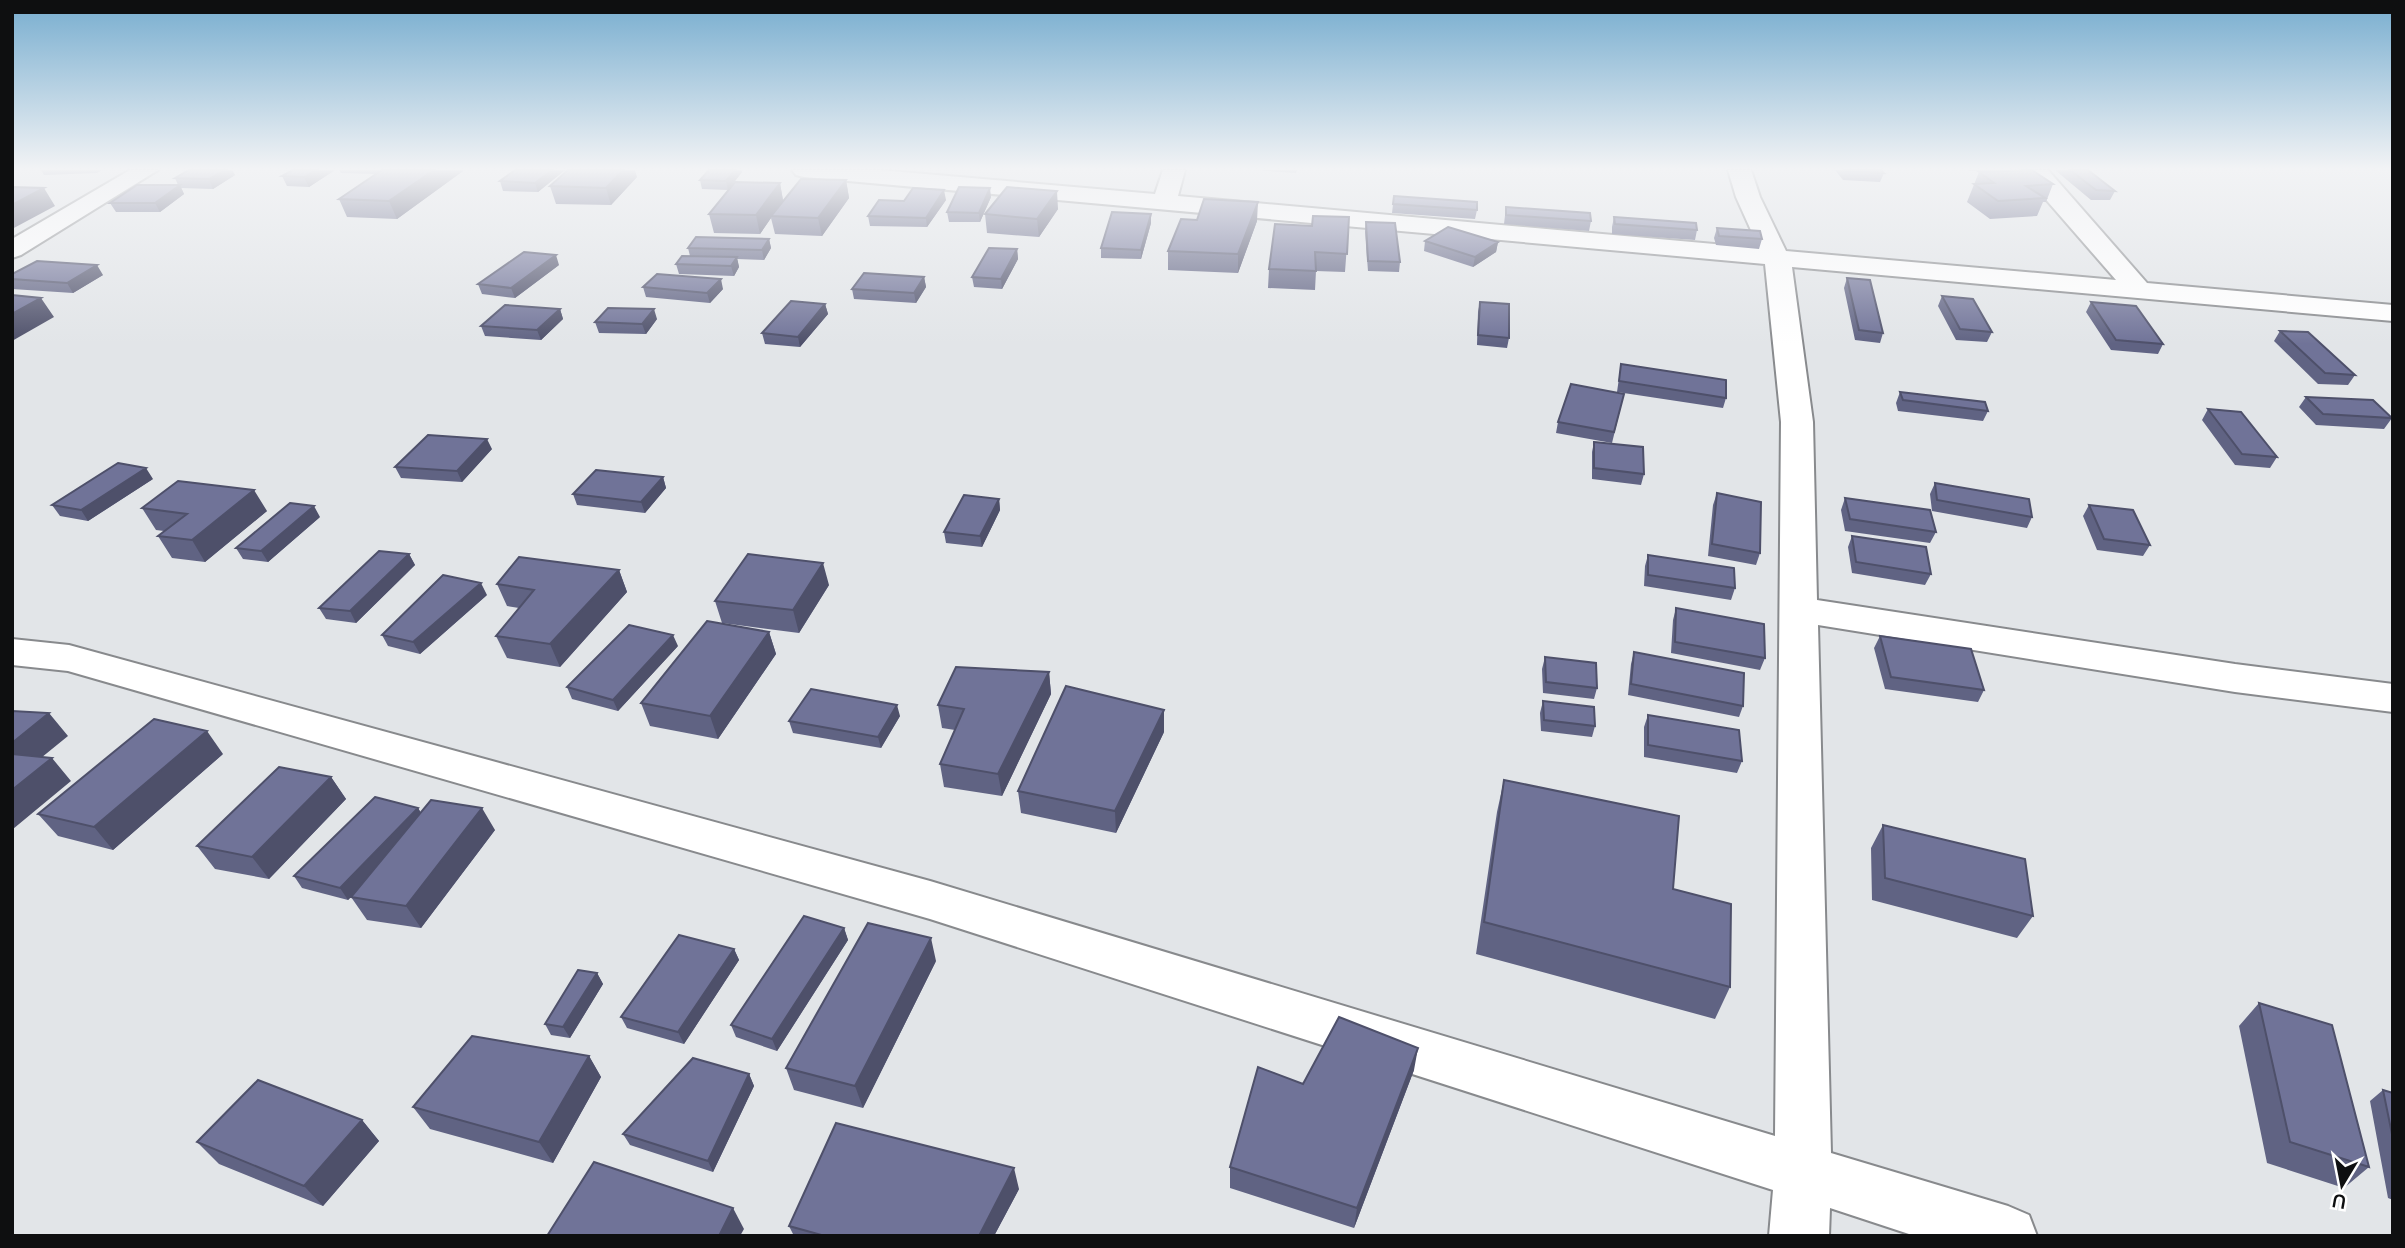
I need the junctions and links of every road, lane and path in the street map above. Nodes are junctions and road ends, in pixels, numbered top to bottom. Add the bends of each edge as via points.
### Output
1 (48, 228) edge
2 (1448, 228) edge
3 (1763, 228) edge
4 (2086, 228) edge
5 (12, 250) edge
6 (1778, 260) junction
7 (2140, 291) junction
8 (2393, 313) edge
9 (1798, 609) junction
10 (12, 652) edge
11 (2393, 698) edge
12 (1803, 1172) junction
13 (1800, 1236) edge
14 (2008, 1236) edge

1 - 5 street
2 - 6 street
3 - 6 street
4 - 7 street
6 - 7 street
6 - 9 street via 1797,422
7 - 8 street
9 - 11 street via 2235,678
9 - 12 street
10 - 12 street via 69,658 930,900
12 - 13 street
12 - 14 street

